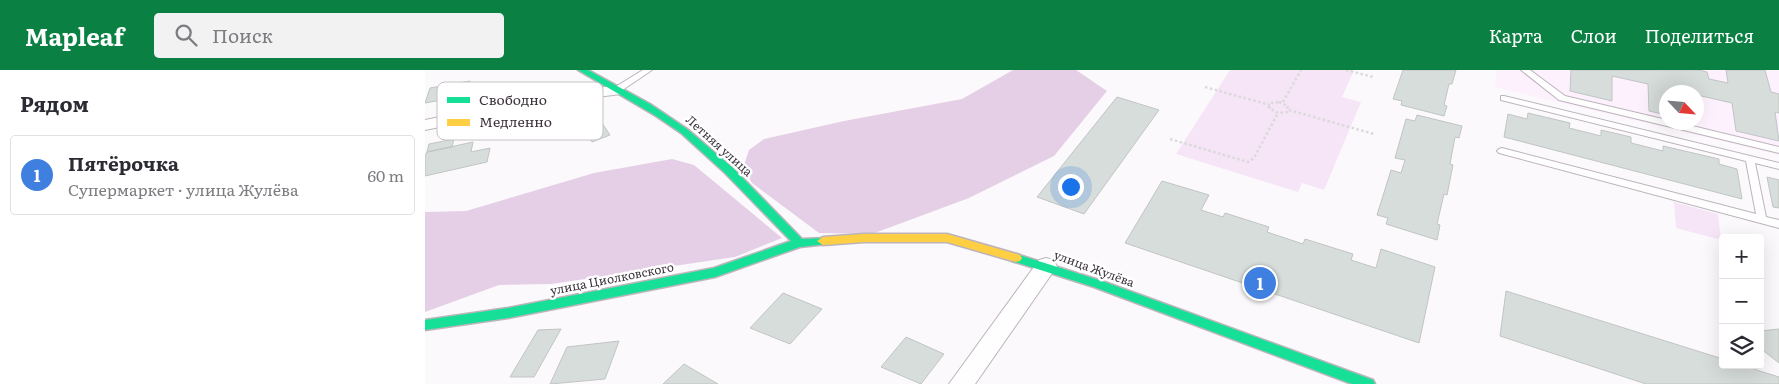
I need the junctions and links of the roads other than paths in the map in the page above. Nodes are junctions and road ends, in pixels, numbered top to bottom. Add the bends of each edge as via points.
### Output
1 (582, 70) edge
2 (648, 70) edge
3 (1525, 70) edge
4 (601, 82) edge
5 (603, 83) edge
6 (615, 91) junction
7 (603, 92) edge
8 (1504, 98) dead end
9 (1779, 150) edge
10 (1502, 151) dead end
11 (1750, 159) junction
12 (1779, 166) edge
13 (1762, 220) junction
14 (1779, 224) edge
15 (799, 243) junction
16 (1046, 266) junction
17 (425, 325) edge
18 (961, 384) edge
19 (1368, 384) edge

1 - 4 street, Летняя улица
2 - 6 lane
3 - 9 lane via 1562,98
5 - 6 street, Летняя улица
6 - 7 street
6 - 15 street, Летняя улица via 638,100 684,131 761,202
8 - 11 lane
10 - 13 lane
11 - 12 lane
11 - 13 lane
13 - 14 lane
15 - 16 street, улица Жулёва via 864,238 947,238
15 - 17 street, улица Циолковского via 715,272 508,313
16 - 18 street
16 - 19 street, улица Жулёва

